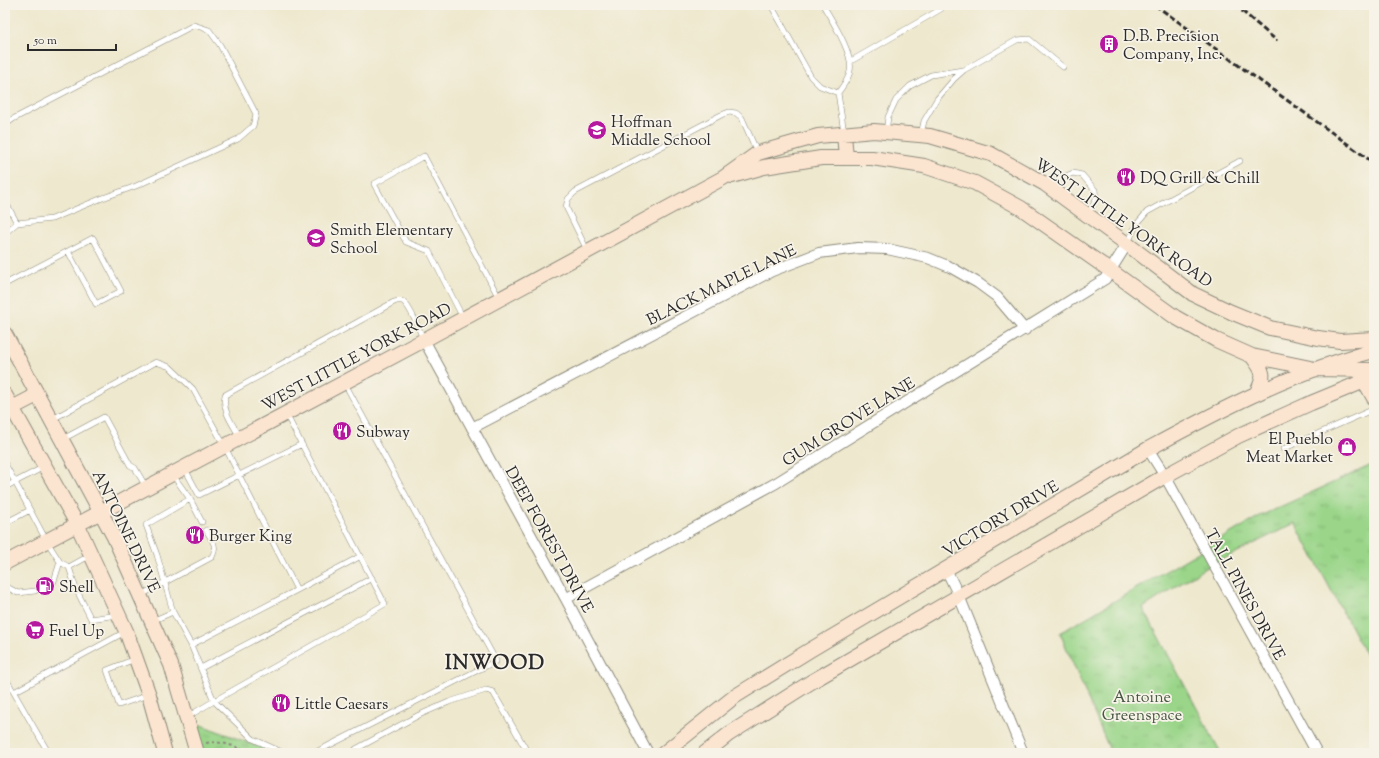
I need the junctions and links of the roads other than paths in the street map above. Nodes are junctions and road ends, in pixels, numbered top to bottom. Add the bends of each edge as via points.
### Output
1 (771, 5) edge
2 (823, 5) edge
3 (942, 5) edge
4 (851, 61) junction
5 (1063, 66) dead end
6 (964, 70) junction
7 (838, 93) junction
8 (5, 125) edge
9 (886, 132) junction
10 (844, 134) junction
11 (920, 136) junction
12 (758, 153) junction
13 (846, 158) junction
14 (1240, 161) dead end
15 (764, 167) junction
16 (722, 178) junction
17 (1049, 187) junction
18 (5, 201) edge
19 (1088, 216) junction
20 (17, 223) junction
21 (5, 233) edge
22 (1127, 244) junction
23 (68, 251) junction
24 (588, 251) junction
25 (1110, 270) junction
26 (5, 284) edge
27 (499, 298) junction
28 (463, 318) junction
29 (1025, 330) junction
30 (5, 334) edge
31 (1374, 339) edge
32 (424, 340) junction
33 (1340, 341) junction
34 (1374, 352) edge
35 (1252, 356) junction
36 (1352, 357) junction
37 (1314, 370) junction
38 (1368, 375) edge
39 (344, 382) junction
40 (1256, 394) junction
41 (5, 395) edge
42 (37, 395) junction
43 (1374, 398) edge
44 (1374, 409) edge
45 (8, 410) edge
46 (286, 413) junction
47 (51, 420) junction
48 (472, 428) junction
49 (240, 437) junction
50 (62, 440) junction
51 (302, 444) junction
52 (224, 445) junction
53 (1283, 448) dead end
54 (1148, 450) junction
55 (5, 464) edge
56 (45, 466) junction
57 (178, 470) junction
58 (238, 476) junction
59 (1165, 476) junction
60 (15, 482) junction
61 (5, 487) edge
62 (146, 487) junction
63 (190, 499) junction
64 (30, 510) junction
65 (101, 511) junction
66 (202, 522) dead end
67 (5, 523) edge
68 (77, 524) junction
69 (206, 530) dead end
70 (46, 540) junction
71 (91, 554) junction
72 (361, 556) junction
73 (60, 562) junction
74 (5, 563) edge
75 (69, 567) junction
76 (946, 569) junction
77 (372, 578) junction
78 (54, 581) dead end
79 (165, 583) junction
80 (5, 586) edge
81 (297, 590) junction
82 (35, 592) dead end
83 (140, 596) junction
84 (959, 596) junction
85 (566, 599) junction
86 (173, 612) junction
87 (118, 615) junction
88 (151, 621) junction
89 (126, 631) junction
90 (191, 645) junction
91 (136, 659) junction
92 (201, 668) junction
93 (5, 677) edge
94 (14, 692) junction
95 (149, 695) junction
96 (214, 702) junction
97 (187, 717) junction
98 (200, 748) edge
99 (46, 753) edge
100 (165, 753) edge
101 (284, 753) edge
102 (314, 753) edge
103 (359, 753) edge
104 (528, 753) edge
105 (648, 753) edge
106 (664, 753) edge
107 (706, 753) edge
108 (1023, 753) edge
109 (1316, 753) edge

1 - 7 lane via 811,77 820,86
2 - 4 lane
3 - 4 lane via 941,9
4 - 7 lane via 850,73
5 - 6 lane via 1030,39 1017,40
6 - 9 lane via 930,76 910,86 896,100 888,117
6 - 11 lane via 937,99 924,121
7 - 10 lane
8 - 20 lane via 194,25 209,30 220,45 256,114 252,126 238,139 136,186 52,220
9 - 10 main road, WEST LITTLE YORK ROAD
9 - 11 main road, WEST LITTLE YORK ROAD
10 - 12 main road, WEST LITTLE YORK ROAD via 818,136
10 - 13 main road
11 - 17 main road, WEST LITTLE YORK ROAD via 930,136 991,154
12 - 15 main road
12 - 16 main road, WEST LITTLE YORK ROAD
12 - 24 lane via 742,118 736,113 729,112 575,192 568,199 566,207
13 - 15 main road, WEST LITTLE YORK ROAD via 821,158
13 - 25 main road, WEST LITTLE YORK ROAD via 872,158 924,166 975,183 1021,208
14 - 22 lane via 1147,212 1136,225
15 - 16 main road, WEST LITTLE YORK ROAD
16 - 24 main road, WEST LITTLE YORK ROAD
17 - 19 main road, WEST LITTLE YORK ROAD
17 - 19 lane via 1057,180 1073,173 1082,175 1095,190 1096,199
18 - 20 lane
19 - 22 main road, WEST LITTLE YORK ROAD
20 - 21 lane
22 - 25 street, GUM GROVE LANE
22 - 33 main road, WEST LITTLE YORK ROAD via 1193,294 1231,312 1270,328
23 - 23 lane via 93,238 121,291 96,304
23 - 26 lane
24 - 27 main road, WEST LITTLE YORK ROAD
25 - 29 street, GUM GROVE LANE via 1105,279
25 - 35 main road, WEST LITTLE YORK ROAD via 1175,317
27 - 28 main road, WEST LITTLE YORK ROAD
27 - 28 lane via 424,156 374,184 406,242 429,251
28 - 32 main road, WEST LITTLE YORK ROAD
29 - 48 street, BLACK MAPLE LANE via 997,297 950,267 928,258 887,248 858,248 819,253 772,271
29 - 85 street, GUM GROVE LANE via 776,483
30 - 42 main road, ANTOINE DRIVE
31 - 33 main road, WEST LITTLE YORK ROAD
32 - 39 main road, WEST LITTLE YORK ROAD
32 - 48 street, DEEP FOREST DRIVE
32 - 49 lane via 404,302 394,302 225,395 225,411
33 - 36 main road
34 - 36 main road, VICTORY DRIVE
35 - 37 main road, WEST LITTLE YORK ROAD
35 - 40 main road via 1262,370 1263,379
36 - 37 main road, VICTORY DRIVE
36 - 38 main road
37 - 38 main road, WEST LITTLE YORK ROAD
37 - 40 main road, VICTORY DRIVE
38 - 43 main road
38 - 59 main road via 1238,436
39 - 46 main road, WEST LITTLE YORK ROAD
39 - 102 lane via 496,661
40 - 54 main road, VICTORY DRIVE via 1199,421
41 - 45 main road
42 - 45 main road
42 - 47 main road, ANTOINE DRIVE
44 - 53 lane
45 - 56 main road
46 - 49 main road, WEST LITTLE YORK ROAD
46 - 51 lane
47 - 50 main road, ANTOINE DRIVE
47 - 52 lane via 156,362 170,367 193,389
48 - 85 street, DEEP FOREST DRIVE
49 - 52 main road, WEST LITTLE YORK ROAD
50 - 62 lane via 104,417 130,465 135,468
50 - 65 main road, ANTOINE DRIVE
51 - 58 lane
51 - 72 lane
52 - 57 main road, WEST LITTLE YORK ROAD
52 - 58 lane
54 - 59 street, TALL PINES DRIVE
54 - 76 main road, VICTORY DRIVE
55 - 60 lane
56 - 60 lane
56 - 68 main road
57 - 58 lane via 199,496
57 - 62 main road, WEST LITTLE YORK ROAD
57 - 63 lane
58 - 81 lane
59 - 84 main road
59 - 109 street, TALL PINES DRIVE
60 - 61 lane
60 - 64 lane
62 - 65 main road, WEST LITTLE YORK ROAD
63 - 66 lane
63 - 79 lane via 146,525
64 - 67 lane
64 - 70 lane
65 - 68 main road, WEST LITTLE YORK ROAD
65 - 83 main road, ANTOINE DRIVE
68 - 70 main road, WEST LITTLE YORK ROAD
68 - 71 main road
69 - 79 lane via 214,545 212,558
70 - 73 lane
70 - 74 main road, WEST LITTLE YORK ROAD
71 - 75 lane
71 - 87 main road
72 - 77 lane
72 - 81 lane
73 - 75 lane
73 - 78 lane
75 - 87 lane via 76,589 91,619
76 - 84 street
76 - 106 main road, VICTORY DRIVE via 734,697
77 - 92 lane
77 - 96 lane via 386,604
79 - 83 lane
79 - 86 lane
80 - 82 lane via 18,593
81 - 90 lane
83 - 88 main road, ANTOINE DRIVE
84 - 107 main road via 805,686 729,734
84 - 108 street
85 - 105 street, DEEP FOREST DRIVE
86 - 88 lane
86 - 90 lane
87 - 89 main road
88 - 97 main road, ANTOINE DRIVE via 171,665
89 - 91 main road
89 - 94 lane
90 - 92 lane
91 - 95 main road
91 - 95 lane via 106,670 119,704
92 - 96 lane
93 - 94 lane
94 - 99 lane via 48,752
95 - 100 main road
96 - 97 lane
96 - 101 lane via 253,739
97 - 98 main road, ANTOINE DRIVE
103 - 104 lane via 356,749 419,715 486,690 493,692

